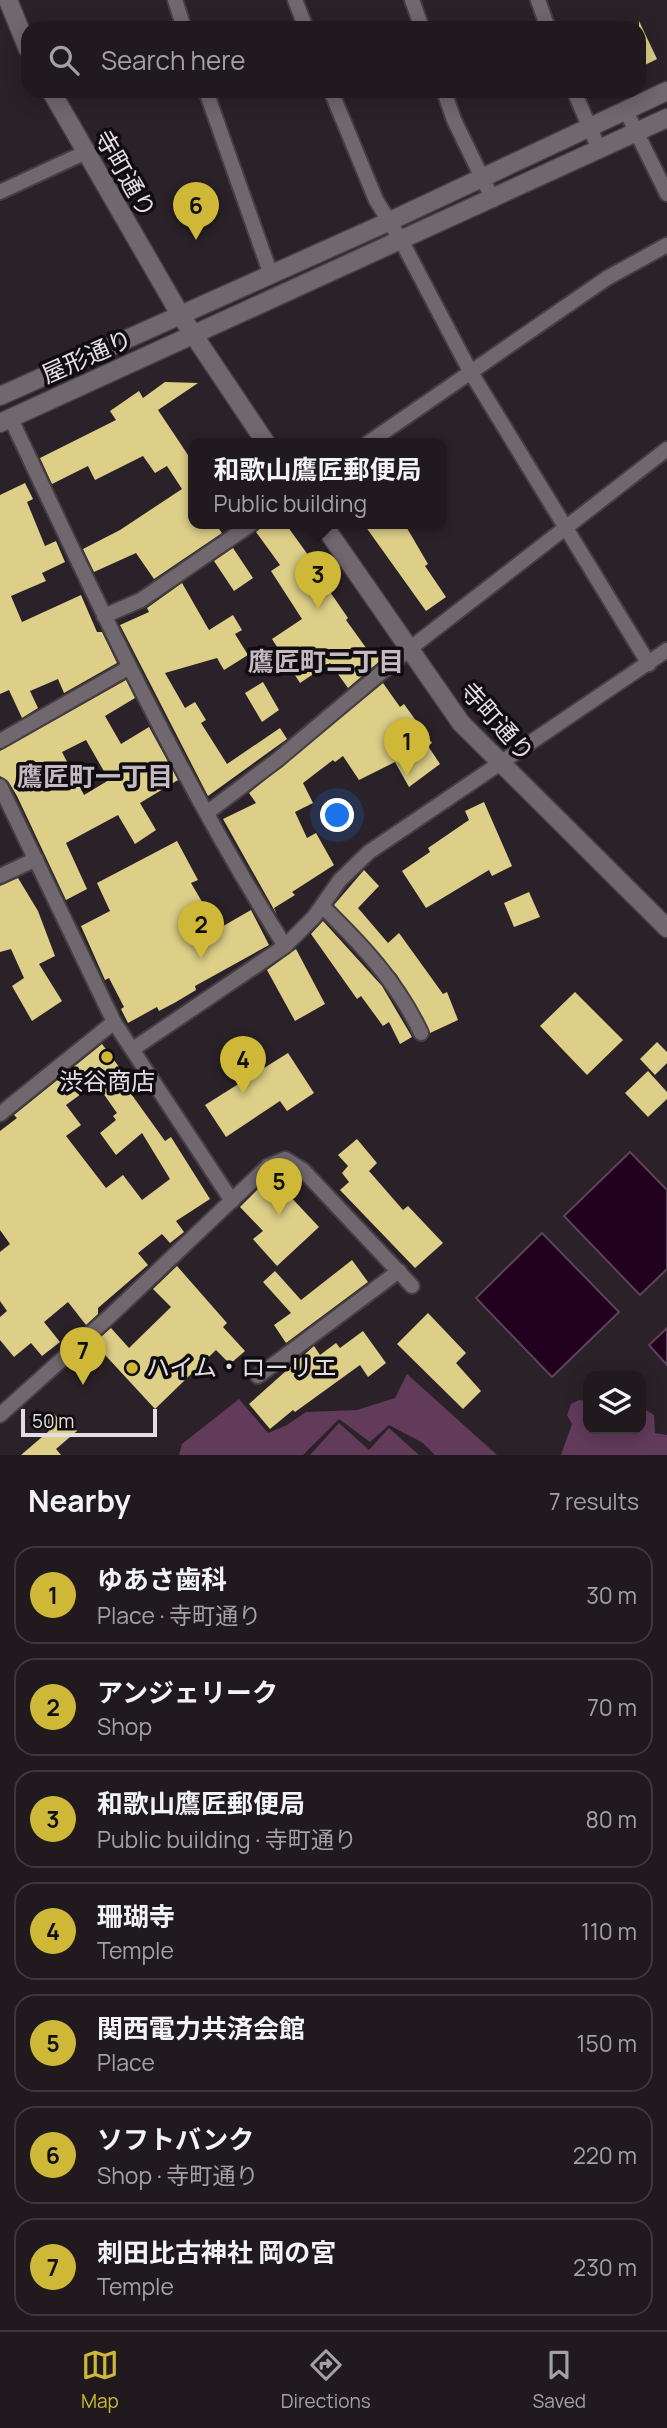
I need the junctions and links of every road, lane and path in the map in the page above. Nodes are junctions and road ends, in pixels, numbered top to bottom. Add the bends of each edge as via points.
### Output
1 (8, 0) edge
2 (174, 0) edge
3 (295, 0) edge
4 (412, 0) edge
5 (538, 0) edge
6 (182, 21) edge
7 (303, 21) edge
8 (420, 21) edge
9 (546, 21) edge
10 (21, 32) edge
11 (667, 91) edge
12 (55, 98) edge
13 (208, 98) edge
14 (334, 98) edge
15 (447, 98) edge
16 (577, 98) edge
17 (626, 111) junction
18 (667, 118) edge
19 (590, 128) junction
20 (637, 132) junction
21 (600, 149) junction
22 (84, 153) junction
23 (482, 178) junction
24 (0, 192) edge
25 (667, 194) edge
26 (493, 200) junction
27 (388, 222) junction
28 (402, 242) junction
29 (667, 245) edge
30 (271, 275) junction
31 (181, 316) junction
32 (194, 337) junction
33 (470, 372) junction
34 (0, 396) edge
35 (5, 421) edge
36 (264, 438) edge
37 (375, 438) edge
38 (667, 449) edge
39 (564, 528) junction
40 (244, 529) edge
41 (325, 529) edge
42 (104, 616) junction
43 (408, 650) junction
44 (667, 650) edge
45 (649, 664) junction
46 (128, 668) junction
47 (0, 741) edge
48 (499, 764) junction
49 (0, 786) edge
50 (208, 812) junction
51 (36, 859) junction
52 (0, 876) edge
53 (322, 906) junction
54 (667, 928) edge
55 (285, 946) junction
56 (114, 1022) junction
57 (421, 1033) dead end
58 (133, 1049) junction
59 (0, 1114) edge
60 (232, 1201) junction
61 (399, 1271) junction
62 (412, 1286) dead end
63 (258, 1376) dead end
64 (0, 1415) edge

1 - 10 street
2 - 6 street
3 - 7 street
4 - 8 street
5 - 9 street
11 - 17 street, 屋形通り
12 - 22 street, 寺町通り
13 - 30 street
14 - 27 street
15 - 23 street
16 - 19 street
17 - 19 street, 屋形通り
17 - 20 street
18 - 20 street, 屋形通り
19 - 21 street
19 - 23 street, 屋形通り
20 - 21 street, 屋形通り
20 - 25 street
21 - 26 street, 屋形通り
22 - 24 street
22 - 31 street, 寺町通り
23 - 26 street
23 - 27 street, 屋形通り
26 - 28 street, 屋形通り
27 - 28 street
27 - 30 street, 屋形通り
28 - 32 street, 屋形通り
28 - 33 street
29 - 33 street via 607,278
30 - 31 street, 屋形通り
31 - 32 street, 寺町通り
31 - 34 street, 屋形通り
32 - 35 street, 屋形通り
32 - 36 street
33 - 37 street
33 - 39 street
35 - 42 street
38 - 39 street
39 - 43 street
39 - 45 street
40 - 42 street via 141,600
41 - 43 street, 寺町通り
42 - 46 street
43 - 48 street, 寺町通り via 461,723
43 - 50 street
44 - 45 street
45 - 48 street
46 - 47 street
46 - 50 street
48 - 53 street via 369,852
48 - 54 street, 寺町通り
49 - 51 street
50 - 55 street
51 - 52 street
51 - 56 street
53 - 55 street
53 - 57 street via 366,948
55 - 58 street
56 - 58 street
56 - 59 street
58 - 60 street
60 - 61 street via 268,1166 285,1159 303,1170
60 - 64 street
61 - 62 street
61 - 63 street

